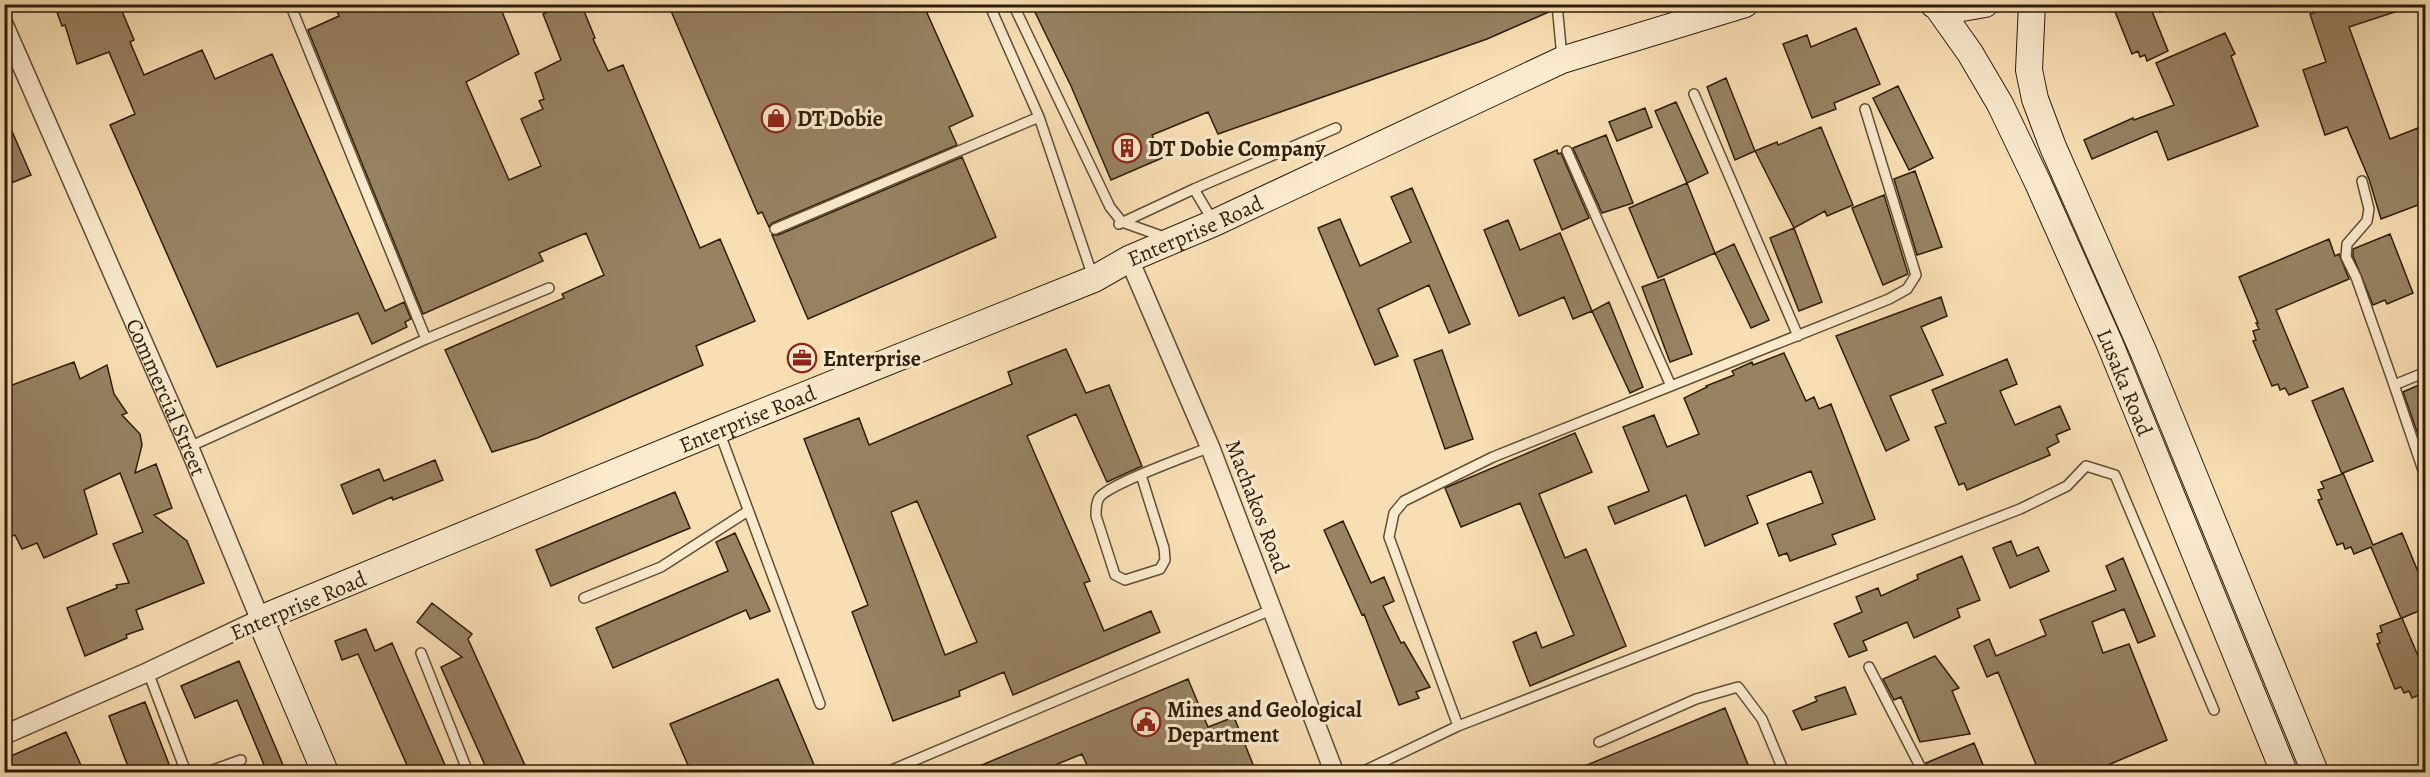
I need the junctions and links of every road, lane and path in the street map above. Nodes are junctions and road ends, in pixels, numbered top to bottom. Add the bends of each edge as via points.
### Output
1 (290, 4) edge
2 (989, 4) edge
3 (1013, 4) edge
4 (1557, 4) edge
5 (1701, 4) edge
6 (1985, 4) edge
7 (2032, 4) edge
8 (1935, 5) edge
9 (1737, 6) edge
10 (4, 25) edge
11 (1654, 32) junction
12 (1562, 60) junction
13 (1694, 94) dead end
14 (1865, 109) dead end
15 (1039, 117) junction
16 (1336, 128) dead end
17 (1567, 152) dead end
18 (2362, 181) dead end
19 (1194, 189) junction
20 (1120, 223) junction
21 (1214, 223) junction
22 (775, 229) dead end
23 (1174, 240) junction
24 (1129, 259) junction
25 (1094, 279) junction
26 (549, 288) dead end
27 (1798, 336) junction
28 (426, 339) junction
29 (2426, 372) edge
30 (2394, 385) junction
31 (1671, 387) junction
32 (718, 430) junction
33 (189, 447) junction
34 (1210, 447) junction
35 (1141, 475) junction
36 (2426, 479) edge
37 (748, 511) junction
38 (584, 598) dead end
39 (1271, 610) junction
40 (260, 619) junction
41 (421, 653) dead end
42 (1869, 667) dead end
43 (148, 672) junction
44 (820, 704) dead end
45 (2214, 710) dead end
46 (1458, 726) junction
47 (4, 735) edge
48 (1599, 742) dead end
49 (241, 760) dead end
50 (190, 772) edge
51 (207, 772) edge
52 (325, 772) edge
53 (468, 772) edge
54 (887, 772) edge
55 (1334, 772) edge
56 (1362, 772) edge
57 (1784, 772) edge
58 (1923, 772) edge
59 (2284, 772) edge
60 (2315, 772) edge

1 - 28 lane
2 - 15 lane
3 - 20 lane
4 - 12 lane
5 - 11 main road, Enterprise Road
6 - 8 main road via 1962,8
7 - 60 main road, Lusaka Road via 2029,70 2035,99 2144,352
8 - 59 main road, Lusaka Road via 1971,53 2000,104 2047,204 2149,438
9 - 11 main road, Enterprise Road
10 - 33 street, Commercial Street
11 - 12 main road, Enterprise Road
12 - 21 main road, Enterprise Road
13 - 27 lane
14 - 27 lane via 1916,275 1907,290
15 - 22 lane
15 - 25 lane
16 - 19 lane
17 - 31 lane
18 - 30 lane via 2369,209 2367,220 2347,244 2346,257
19 - 20 lane
19 - 21 lane
20 - 23 lane
21 - 23 main road, Enterprise Road
23 - 24 main road, Enterprise Road
24 - 25 main road, Enterprise Road
24 - 34 street, Machakos Road
25 - 32 main road, Enterprise Road
26 - 28 lane
27 - 31 lane
28 - 33 lane
29 - 30 lane
30 - 36 lane
31 - 46 lane via 1492,457 1404,501 1394,513 1389,537
32 - 37 lane
32 - 40 main road, Enterprise Road
33 - 40 street, Commercial Street
34 - 35 lane
34 - 39 street, Machakos Road
35 - 35 lane via 1165,560 1160,569 1125,580 1115,575 1096,506 1106,491
37 - 38 lane via 661,567
37 - 44 lane
39 - 54 lane
39 - 55 street, Machakos Road
40 - 43 street, Enterprise Road
40 - 52 main road, Commercial Street
41 - 53 lane
42 - 58 lane
43 - 47 street, Enterprise Road
43 - 50 lane via 184,767
45 - 46 lane via 2115,475 2086,466 2067,486 2020,509
46 - 56 lane
48 - 57 lane via 1696,699 1738,687 1762,719
49 - 51 lane

